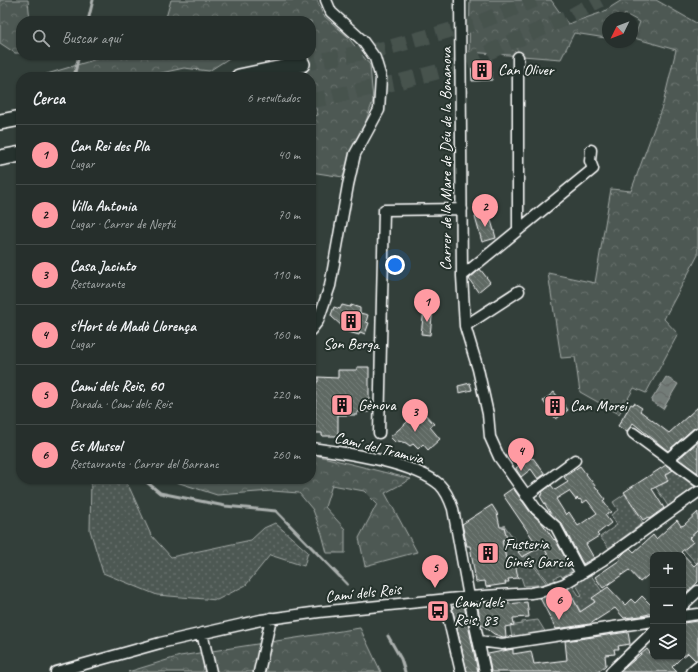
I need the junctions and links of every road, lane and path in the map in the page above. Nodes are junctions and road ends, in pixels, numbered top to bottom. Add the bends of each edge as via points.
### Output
1 (326, 0) edge
2 (460, 0) edge
3 (518, 56) dead end
4 (302, 64) tunnel mouth
5 (263, 72) edge
6 (16, 119) edge
7 (0, 122) edge
8 (591, 150) dead end
9 (16, 155) edge
10 (0, 158) edge
11 (462, 209) junction
12 (518, 230) junction
13 (462, 276) junction
14 (519, 291) dead end
15 (316, 324) edge
16 (465, 326) junction
17 (379, 433) dead end
18 (633, 433) dead end
19 (698, 433) edge
20 (316, 449) edge
21 (668, 459) junction
22 (575, 460) dead end
23 (698, 480) edge
24 (698, 492) edge
25 (526, 496) junction
26 (581, 574) junction
27 (698, 591) edge
28 (469, 597) junction
29 (444, 600) junction
30 (686, 602) edge
31 (472, 611) junction
32 (698, 614) edge
33 (686, 616) edge
34 (270, 618) junction
35 (650, 621) edge
36 (202, 633) junction
37 (650, 635) edge
38 (479, 641) junction
39 (502, 644) junction
40 (698, 666) edge
41 (56, 672) edge
42 (211, 672) edge
43 (259, 672) edge
44 (461, 672) edge
45 (485, 672) edge
46 (611, 672) edge
47 (691, 672) edge

1 - 15 street via 331,12 362,40 375,58 380,78 379,110 355,154 330,286
2 - 11 street, Carrer de la Mare de Déu de la Bonanova
3 - 12 street
4 - 5 highway
6 - 7 highway
8 - 12 street via 590,161 593,169
9 - 10 highway
11 - 13 street, Carrer de la Mare de Déu de la Bonanova
11 - 17 street via 384,210
12 - 13 street
13 - 16 street, Carrer de la Mare de Déu de la Bonanova
14 - 16 street
16 - 25 street, Carrer de la Mare de Déu de la Bonanova via 478,369 488,414 490,437 499,457
18 - 21 street
19 - 21 street
20 - 28 street, Camí del Tramvia via 388,463 428,477 441,486 449,497 453,509
21 - 23 street
22 - 25 street
24 - 26 street, Camí dels Reis
25 - 26 street, Carrer de la Mare de Déu de la Bonanova via 556,527
26 - 28 street, Camí dels Reis via 554,587 531,593
27 - 30 street
28 - 29 street, Camí dels Reis
28 - 31 street, Camí del Tramvia
29 - 34 street, Camí dels Reis
29 - 44 street
31 - 38 street, Camí del Tramvia
31 - 39 street via 485,634
32 - 33 street
34 - 36 street, Camí dels Reis
34 - 43 street
35 - 39 street
36 - 41 street, Camí dels Reis
36 - 42 street
37 - 46 street
38 - 39 street
38 - 45 street, Camí del Tramvia
40 - 47 street

